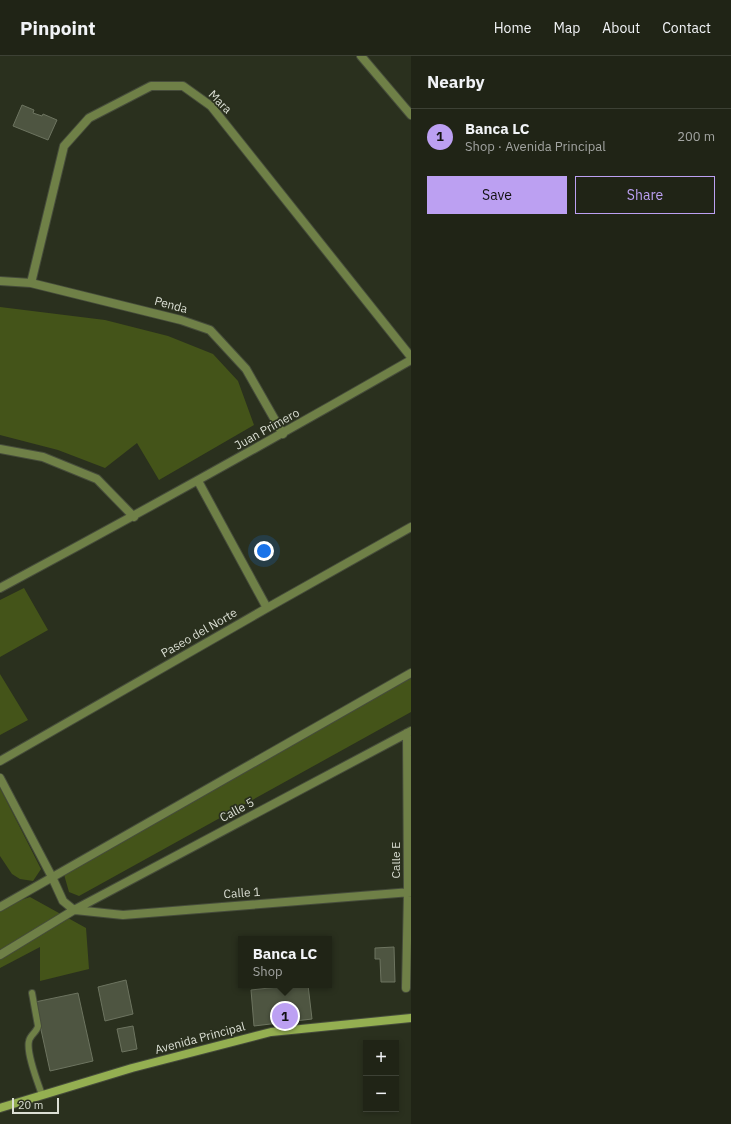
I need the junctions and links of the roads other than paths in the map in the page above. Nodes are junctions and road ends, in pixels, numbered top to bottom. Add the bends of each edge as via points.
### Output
1 (361, 56) edge
2 (411, 115) edge
3 (0, 281) edge
4 (31, 283) junction
5 (411, 359) edge
6 (283, 434) junction
7 (0, 449) edge
8 (198, 481) junction
9 (134, 517) junction
10 (411, 527) edge
11 (0, 588) edge
12 (267, 608) junction
13 (411, 673) edge
14 (409, 732) edge
15 (0, 762) edge
16 (0, 778) edge
17 (52, 877) junction
18 (410, 892) edge
19 (0, 907) edge
20 (74, 910) junction
21 (0, 955) edge
22 (406, 988) dead end
23 (32, 993) dead end
24 (411, 1018) edge
25 (42, 1095) junction
26 (0, 1108) edge

1 - 2 street
3 - 4 street, Penda
4 - 5 street, Mara via 64,146 89,118 151,86 183,86 210,106
4 - 6 street, Penda via 181,320 210,330 246,369
5 - 6 street, Juan Primero
6 - 8 street, Juan Primero
7 - 9 street via 43,457 97,479
8 - 9 street, Juan Primero
8 - 12 street
9 - 11 street, Juan Primero
10 - 12 street, Paseo del Norte
12 - 15 street, Paseo del Norte
13 - 17 street
14 - 18 street, Calle E
14 - 20 street, Calle 5
16 - 17 street
17 - 19 street
17 - 20 street via 63,901
18 - 20 street, Calle 1 via 123,915
18 - 22 street, Calle E
20 - 21 street, Calle 5
23 - 25 lane via 38,1026 29,1039 28,1049
24 - 25 street, Avenida Principal via 271,1032 132,1068
25 - 26 street, Avenida Principal

